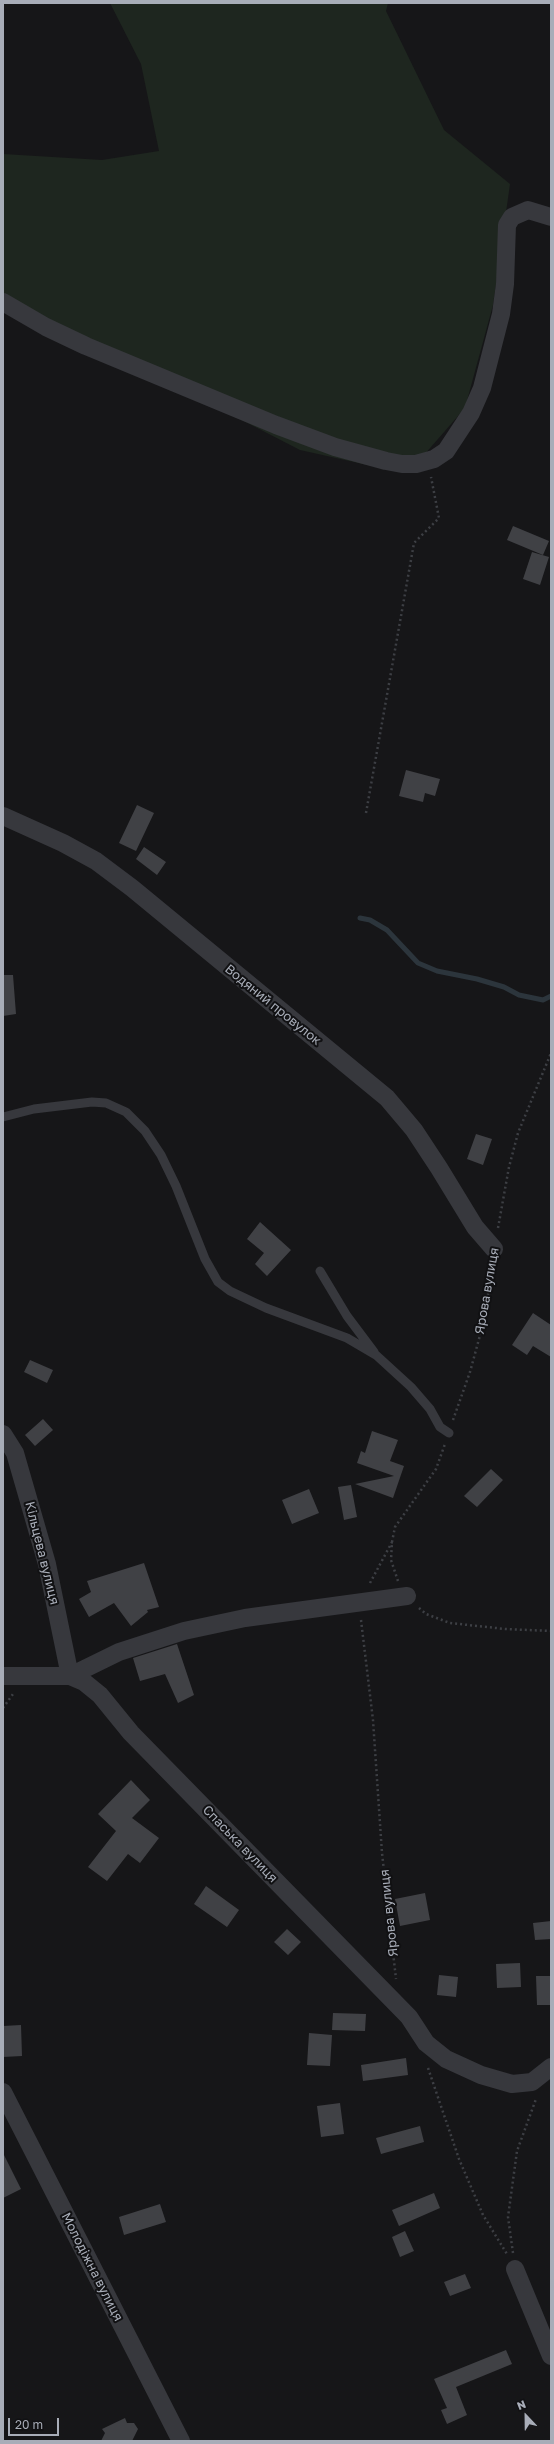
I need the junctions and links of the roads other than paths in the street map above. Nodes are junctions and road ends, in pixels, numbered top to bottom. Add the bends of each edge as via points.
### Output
1 (551, 217) edge
2 (3, 302) edge
3 (3, 816) edge
4 (3, 1117) edge
5 (494, 1249) road end
6 (320, 1271) dead end
7 (376, 1355) junction
8 (449, 1433) road end
9 (3, 1434) edge
10 (407, 1596) road end
11 (3, 1676) edge
12 (70, 1676) junction
13 (551, 2067) edge
14 (3, 2092) edge
15 (515, 2269) road end
16 (551, 2356) edge
17 (181, 2441) edge

1 - 2 street via 528,210 512,217 507,225 501,314 482,388 458,435 446,451 428,461 402,464 335,447 86,346
3 - 5 street, Водяний провулок via 63,842 96,861 360,1074 387,1098 414,1130 475,1227
4 - 7 lane via 34,1109 92,1102 106,1103 126,1112 145,1131 161,1155 205,1258 218,1282 252,1302 347,1338
6 - 7 lane via 347,1316
7 - 8 lane via 411,1387 430,1409 440,1427
9 - 12 street, Кільцева вулиця via 15,1453 47,1564
10 - 12 street, Спаська вулиця via 245,1618 184,1631 119,1652
11 - 12 street, Спаська вулиця
12 - 13 street, Спаська вулиця via 84,1682 100,1695 131,1733 409,2016 426,2043 446,2059 482,2075 512,2084 532,2082
14 - 17 street, Молодіжна вулиця
15 - 16 street

